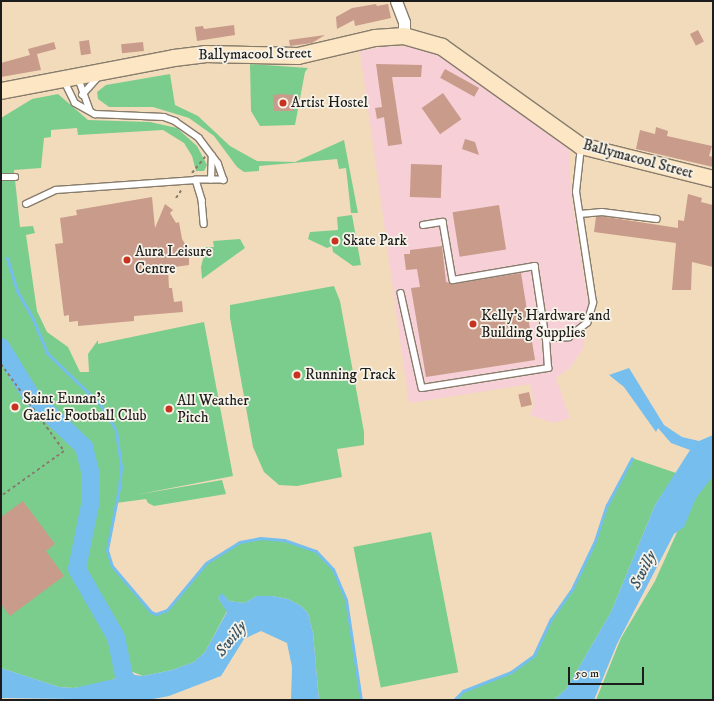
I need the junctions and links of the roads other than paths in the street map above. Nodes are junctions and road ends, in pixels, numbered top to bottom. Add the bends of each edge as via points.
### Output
1 (396, 1) edge
2 (404, 36) junction
3 (105, 70) junction
4 (70, 77) junction
5 (1, 91) edge
6 (82, 96) junction
7 (90, 111) junction
8 (581, 146) junction
9 (211, 155) junction
10 (1, 177) edge
11 (15, 177) dead end
12 (713, 179) edge
13 (196, 180) junction
14 (211, 180) junction
15 (26, 204) dead end
16 (580, 214) junction
17 (657, 219) dead end
18 (204, 224) dead end
19 (423, 225) dead end
20 (401, 293) dead end
21 (546, 338) junction

1 - 2 street via 404,22
2 - 3 main road, Ballymacool Street via 375,38 298,56 205,54
2 - 8 main road, Ballymacool Street via 425,40 453,54
3 - 4 main road, Ballymacool Street
3 - 6 lane
4 - 5 main road, Ballymacool Street
4 - 6 lane
4 - 7 lane via 75,103
6 - 7 lane
7 - 9 lane via 100,115 152,116 175,121 199,138
8 - 12 main road, Ballymacool Street
8 - 16 lane via 576,192
9 - 14 lane
9 - 14 lane via 221,168 224,180
10 - 11 lane
13 - 14 lane
13 - 15 lane via 56,190
13 - 18 lane via 202,200
16 - 17 lane via 602,212
16 - 21 lane via 593,303 592,314 587,323 569,337
19 - 21 lane via 443,222 454,280 535,266
20 - 21 lane via 422,388 548,368

